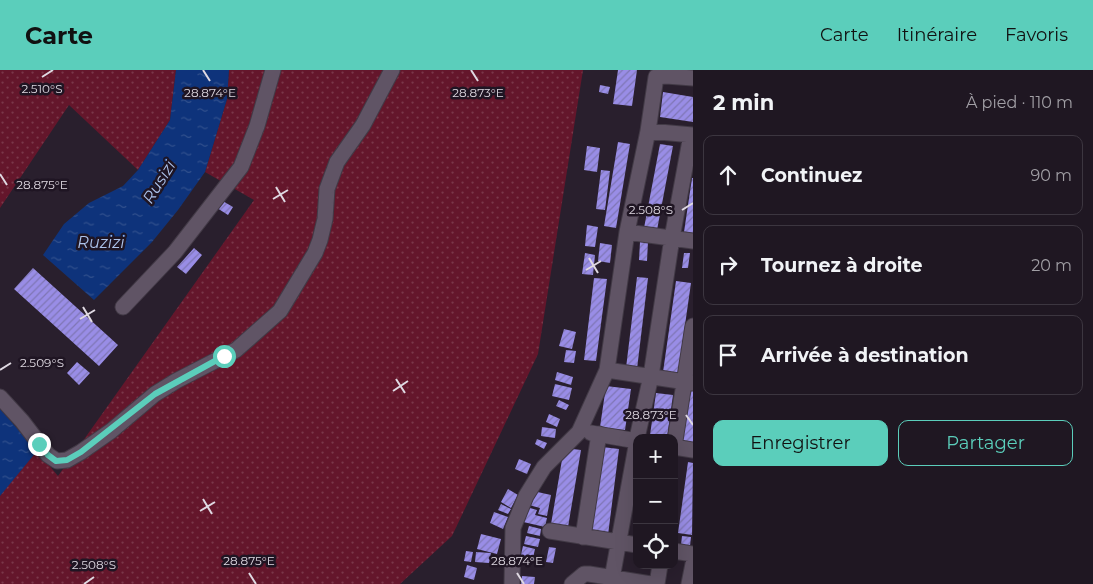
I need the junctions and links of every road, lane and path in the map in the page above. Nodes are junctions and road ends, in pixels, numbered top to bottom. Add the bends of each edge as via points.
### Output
1 (273, 70) edge
2 (392, 70) edge
3 (693, 78) edge
4 (648, 131) junction
5 (692, 135) edge
6 (627, 232) junction
7 (672, 238) junction
8 (693, 241) edge
9 (123, 306) dead end
10 (693, 326) edge
11 (607, 370) junction
12 (651, 376) junction
13 (688, 382) edge
14 (0, 397) edge
15 (579, 432) junction
16 (599, 434) junction
17 (638, 434) edge
18 (677, 434) edge
19 (633, 439) edge
20 (678, 448) edge
21 (693, 450) edge
22 (633, 463) edge
23 (550, 530) dead end
24 (583, 537) junction
25 (619, 542) junction
26 (633, 544) edge
27 (678, 552) edge
28 (693, 554) edge
29 (693, 564) edge
30 (659, 569) edge
31 (611, 581) edge
32 (512, 584) edge
33 (572, 584) edge
34 (651, 584) edge
35 (657, 584) edge
36 (689, 584) edge

1 - 9 lane via 241,167 174,252
2 - 14 lane via 364,125 338,162 327,189 325,219 315,253 280,311 236,350 155,394 67,460 56,461 48,455
3 - 4 lane via 656,77
4 - 5 lane
4 - 6 lane
5 - 7 lane
6 - 7 lane
6 - 11 lane
7 - 8 lane
7 - 12 lane
10 - 13 lane
11 - 12 lane
11 - 15 lane
12 - 13 lane
12 - 17 lane
13 - 18 lane
15 - 16 lane
15 - 32 lane via 544,467 526,496 513,528
16 - 19 lane
16 - 24 lane
20 - 21 lane
22 - 25 lane
23 - 24 lane
24 - 25 lane
25 - 26 lane
25 - 31 lane
27 - 28 lane
29 - 36 lane
30 - 35 lane
31 - 33 lane via 584,574
31 - 34 lane

